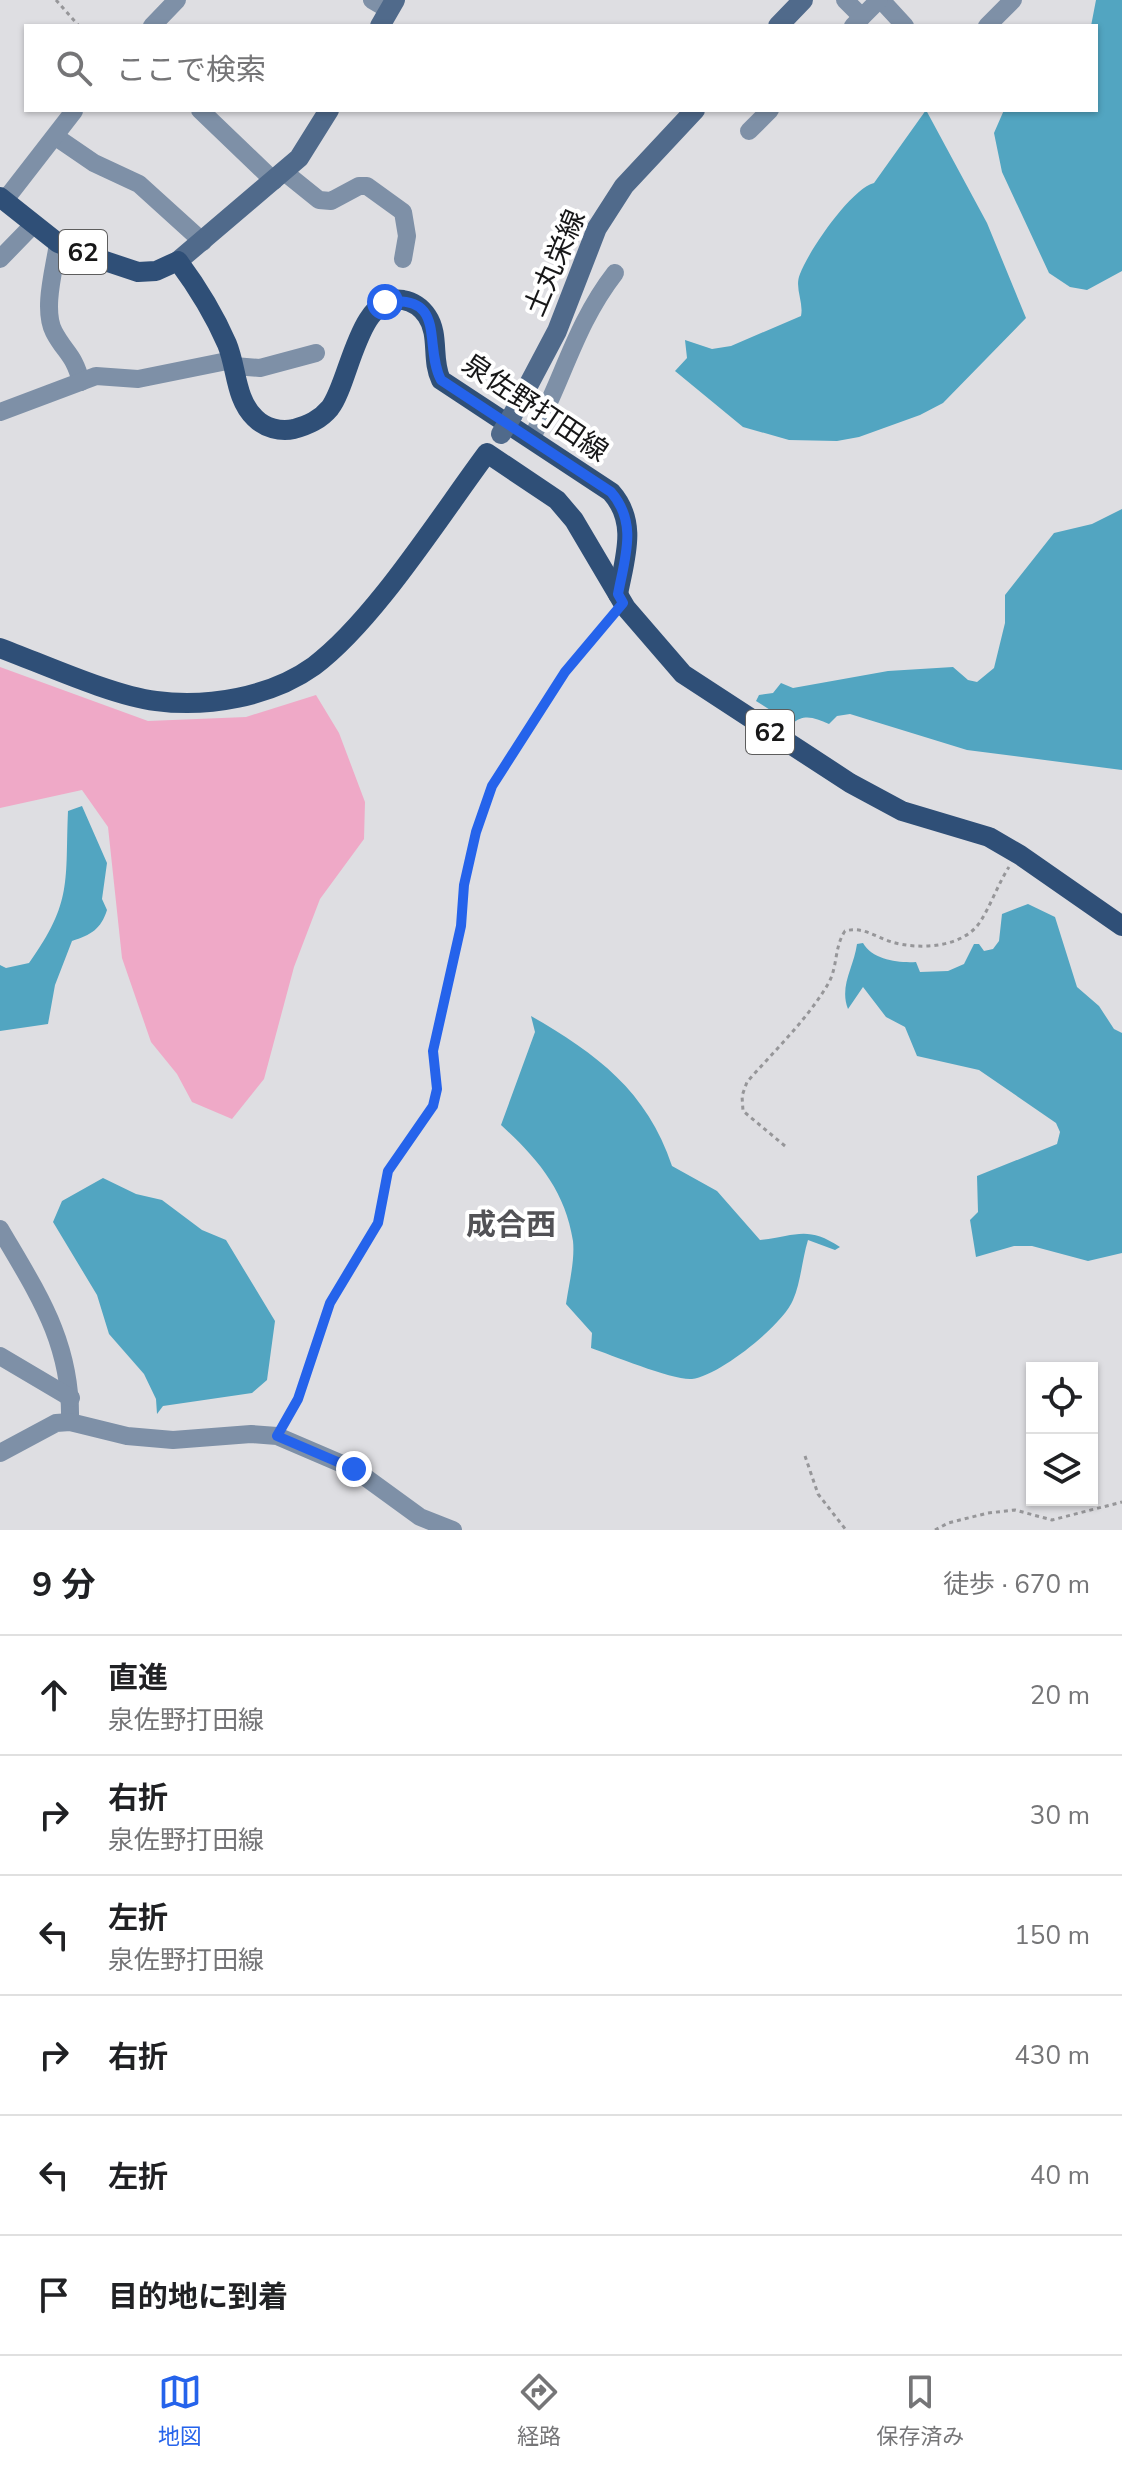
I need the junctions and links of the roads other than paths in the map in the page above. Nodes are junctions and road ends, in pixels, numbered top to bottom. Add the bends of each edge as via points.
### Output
1 (177, 0) edge
2 (803, 0) edge
3 (845, 0) edge
4 (880, 0) edge
5 (1008, 2) edge
6 (858, 21) edge
7 (154, 24) edge
8 (780, 24) edge
9 (903, 24) edge
10 (989, 24) edge
11 (73, 112) edge
12 (202, 112) edge
13 (328, 112) edge
14 (693, 112) edge
15 (768, 112) edge
16 (749, 131) dead end
17 (56, 137) junction
18 (278, 176) junction
19 (2, 198) edge
20 (33, 225) junction
21 (203, 242) junction
22 (58, 243) junction
23 (0, 259) edge
24 (403, 259) dead end
25 (178, 261) junction
26 (615, 273) dead end
27 (316, 353) dead end
28 (233, 363) junction
29 (81, 382) junction
30 (0, 412) edge
31 (531, 439) junction
32 (487, 453) junction
33 (621, 599) junction
34 (0, 648) edge
35 (1122, 926) edge
36 (0, 1229) edge
37 (0, 1356) edge
38 (71, 1398) junction
39 (70, 1422) junction
40 (0, 1453) edge
41 (453, 1530) edge

1 - 7 street
2 - 8 main road
3 - 6 street
4 - 6 street
4 - 9 street
5 - 10 street
11 - 17 street
12 - 18 street
13 - 18 main road via 299,158
14 - 32 main road, 土丸栄線, bridge via 624,186 597,228 557,331
15 - 16 street
17 - 19 street
17 - 21 street via 139,184
18 - 21 main road
18 - 24 street via 319,200 331,201 367,186 403,212
19 - 20 main road, 62
20 - 22 main road, 62
20 - 23 street
21 - 25 main road
22 - 25 main road, 62 via 138,272
22 - 29 street via 49,318 75,359
25 - 28 main road, 泉佐野打田線 via 204,295
26 - 31 street via 590,305 553,399
27 - 28 street via 260,368
28 - 29 street via 138,379 96,376
28 - 31 main road, 泉佐野打田線 via 242,398 255,418 285,431 316,421 338,393 369,318 385,302 417,304 434,332 435,368 441,380
29 - 30 street
31 - 33 main road, 泉佐野打田線 via 621,503 628,520 628,544
32 - 33 main road, 62 via 557,500
32 - 34 main road via 347,635 313,666 288,680 225,700 152,701
33 - 35 main road, 62 via 683,674 850,783 902,811 989,837
36 - 38 street via 60,1338
37 - 38 street
38 - 39 street
39 - 40 street via 56,1423
39 - 41 street via 173,1440 277,1436 354,1469 420,1517

